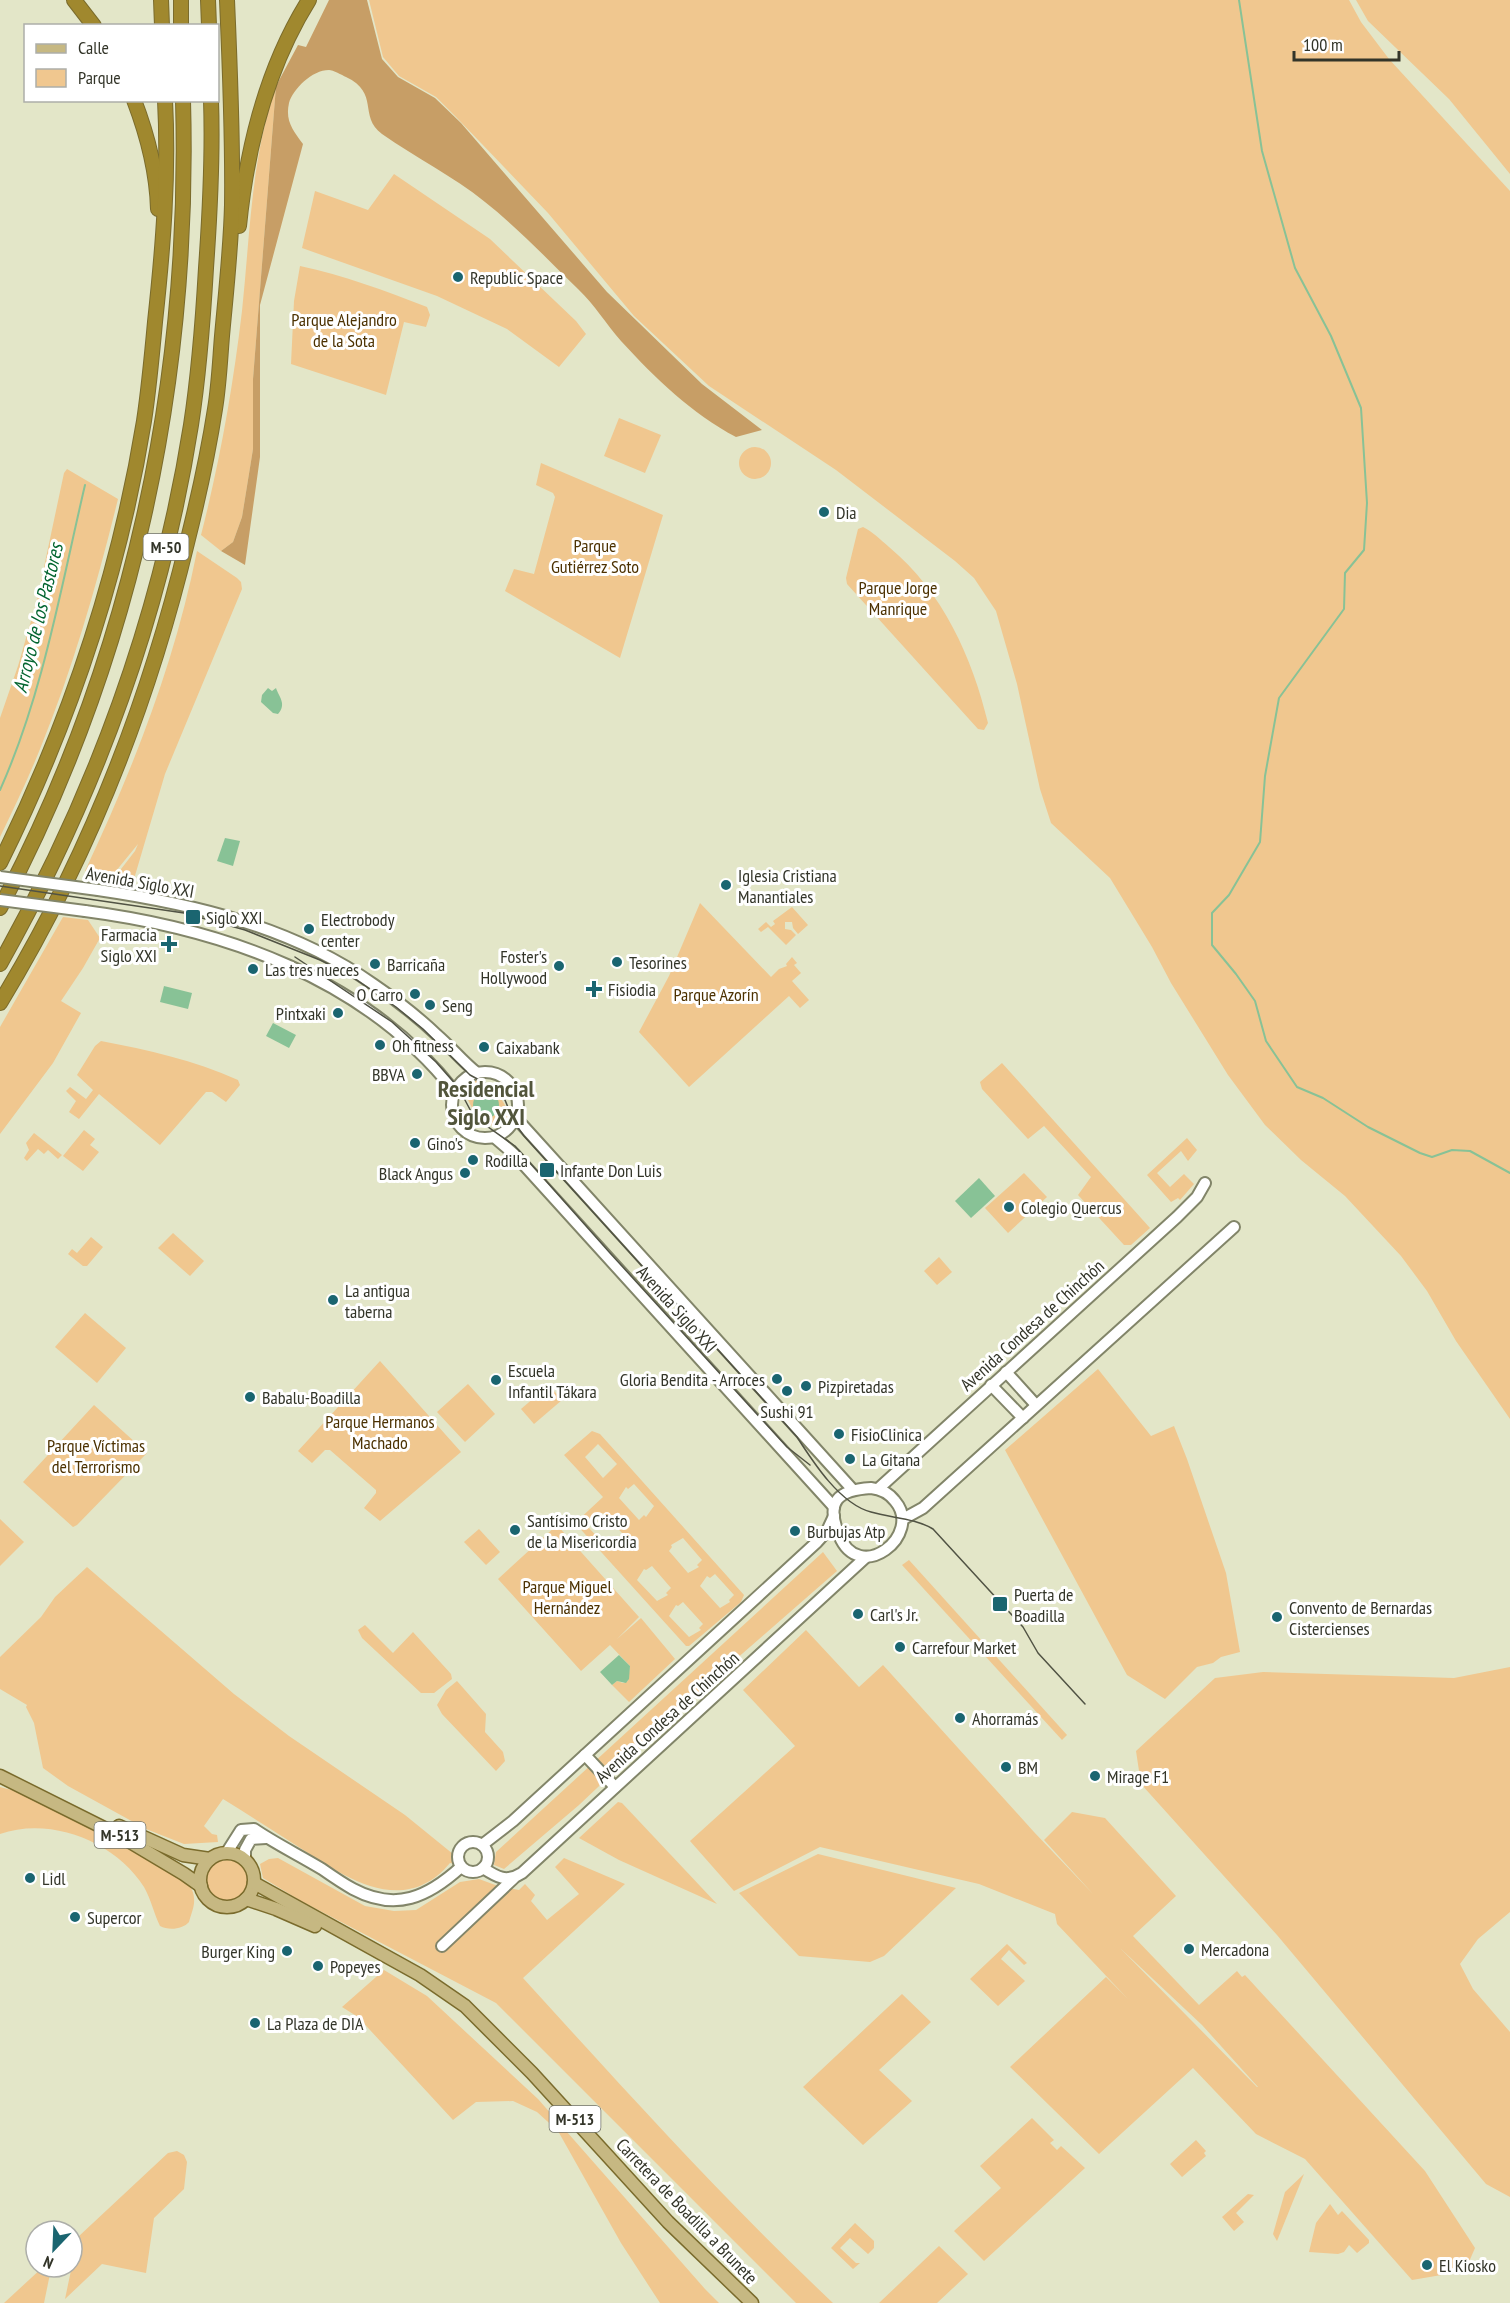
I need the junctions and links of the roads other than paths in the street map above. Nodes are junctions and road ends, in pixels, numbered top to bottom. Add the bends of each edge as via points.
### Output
1 (74, 0) edge
2 (161, 0) edge
3 (180, 0) edge
4 (208, 0) edge
5 (227, 0) edge
6 (309, 0) edge
7 (92, 24) edge
8 (162, 24) edge
9 (181, 24) edge
10 (209, 24) edge
11 (135, 102) edge
12 (165, 102) edge
13 (183, 102) edge
14 (212, 102) edge
15 (161, 274) junction
16 (216, 406) junction
17 (0, 863) edge
18 (0, 877) edge
19 (0, 900) edge
20 (0, 908) edge
21 (0, 964) edge
22 (0, 1003) edge
23 (477, 1073) junction
24 (455, 1092) junction
25 (516, 1118) junction
26 (494, 1137) junction
27 (1205, 1183) dead end
28 (1234, 1227) dead end
29 (1006, 1372) junction
30 (991, 1385) junction
31 (1036, 1405) junction
32 (1023, 1418) junction
33 (878, 1489) junction
34 (853, 1490) junction
35 (834, 1512) junction
36 (903, 1520) junction
37 (866, 1557) junction
38 (587, 1752) junction
39 (0, 1774) edge
40 (617, 1784) junction
41 (267, 1838) junction
42 (482, 1845) junction
43 (227, 1852) junction
44 (210, 1858) junction
45 (245, 1860) junction
46 (461, 1867) junction
47 (483, 1868) junction
48 (514, 1878) junction
49 (254, 1883) junction
50 (201, 1886) junction
51 (246, 1899) junction
52 (442, 1946) dead end
53 (382, 1954) junction
54 (752, 2303) edge

1 - 7 highway
2 - 8 highway
3 - 9 highway
4 - 10 highway
5 - 16 highway via 232,207
6 - 16 highway via 272,78 248,163
11 - 15 highway via 153,166
12 - 15 highway via 166,203
13 - 20 highway, M-50 via 182,261 163,423 150,496 123,605 98,684 69,763
14 - 21 highway, M-50 via 211,204 202,334 191,425 154,596 92,776 46,880
15 - 17 highway via 144,420 102,605 45,767
16 - 22 highway via 174,597 140,706 112,782 68,879
18 - 23 street, Avenida Siglo XXI, bridge via 143,896 227,916 301,944 372,983
19 - 24 street, Avenida Siglo XXI, bridge via 127,918 219,939 276,959 371,1014 439,1072
23 - 24 street via 463,1080
23 - 25 street via 494,1073 512,1086 518,1101
24 - 26 street via 453,1110 461,1127 478,1137
25 - 26 street via 508,1129
25 - 34 street, Avenida Siglo XXI
26 - 35 street, Avenida Siglo XXI via 514,1154
27 - 29 street, Avenida Condesa de Chinchón via 1177,1217
28 - 31 street
29 - 30 street, Avenida Condesa de Chinchón
29 - 31 street
30 - 32 street
30 - 33 street, Avenida Condesa de Chinchón
31 - 32 street
32 - 36 street via 924,1508
33 - 34 street
33 - 36 street via 895,1501
34 - 35 street via 842,1494
35 - 37 street via 846,1548 855,1556
35 - 38 street, Avenida Condesa de Chinchón via 827,1532 817,1542
36 - 37 street via 889,1547
37 - 40 street, Avenida Condesa de Chinchón
38 - 40 street
38 - 42 street, Avenida Condesa de Chinchón
39 - 44 main road, M-513 via 183,1855
39 - 50 main road, M-513 via 123,1836
40 - 48 street, Avenida Condesa de Chinchón
41 - 43 street via 254,1829 241,1830
41 - 45 street via 250,1839
41 - 46 street via 353,1889 389,1900 426,1894
42 - 46 street via 469,1842 462,1847 458,1854
42 - 47 street via 487,1856
43 - 44 main road, M-513
43 - 45 main road
44 - 50 main road via 202,1868
45 - 49 main road via 253,1870
46 - 47 street via 470,1872
47 - 48 street via 497,1877
48 - 52 street, Avenida Condesa de Chinchón
49 - 51 main road
49 - 53 main road, Carretera de Boadilla a Brunete / M-513
50 - 51 main road, M-513 via 208,1899 219,1906 232,1906
51 - 53 main road, Carretera de Boadilla a Brunete / M-513
53 - 54 main road, Carretera de Boadilla a Brunete / M-513 via 445,1991 485,2025 668,2222

